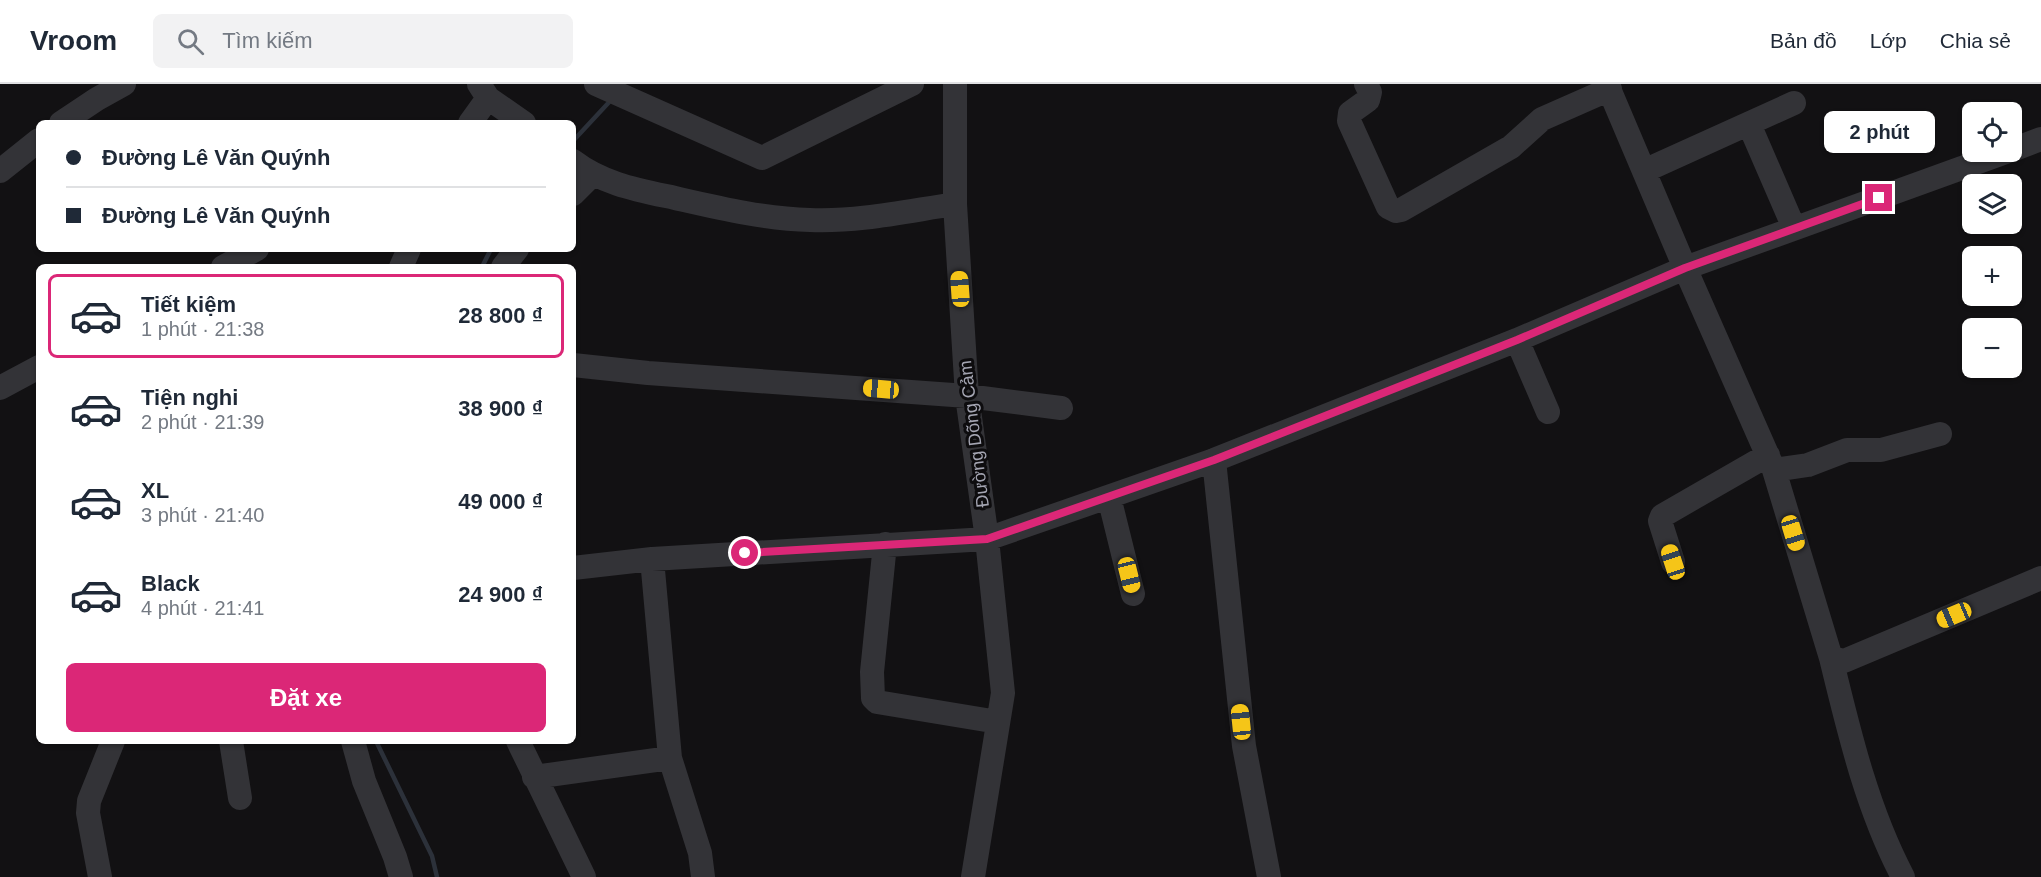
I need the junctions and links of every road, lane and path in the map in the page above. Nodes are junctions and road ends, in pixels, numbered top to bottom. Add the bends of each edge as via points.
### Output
1 (124, 84) edge
2 (596, 84) edge
3 (912, 84) edge
4 (956, 84) edge
5 (1366, 84) edge
6 (1609, 87) edge
7 (484, 91) edge
8 (1794, 103) dead end
9 (66, 120) edge
10 (471, 120) edge
11 (520, 120) edge
12 (1749, 123) junction
13 (2041, 139) edge
14 (36, 142) edge
15 (2022, 146) edge
16 (1978, 162) edge
17 (584, 169) edge
18 (0, 171) edge
19 (1644, 171) junction
20 (576, 187) edge
21 (955, 204) junction
22 (1794, 228) junction
23 (252, 252) edge
24 (515, 252) edge
25 (230, 264) edge
26 (505, 264) edge
27 (1685, 268) junction
28 (1517, 340) junction
29 (576, 365) edge
30 (36, 369) edge
31 (0, 388) edge
32 (967, 396) junction
33 (1061, 408) dead end
34 (1548, 412) dead end
35 (1940, 434) dead end
36 (1214, 460) junction
37 (1771, 463) junction
38 (1109, 497) junction
39 (987, 539) junction
40 (885, 544) junction
41 (652, 558) junction
42 (1673, 562) dead end
43 (576, 568) edge
44 (2041, 578) edge
45 (1133, 594) dead end
46 (1831, 658) junction
47 (998, 722) junction
48 (112, 744) edge
49 (231, 744) edge
50 (354, 744) edge
51 (519, 744) edge
52 (670, 758) junction
53 (534, 777) junction
54 (240, 798) dead end
55 (100, 877) edge
56 (401, 877) edge
57 (584, 877) edge
58 (703, 877) edge
59 (973, 877) edge
60 (1269, 877) edge
61 (1903, 877) edge

1 - 9 street
2 - 3 street via 762,158
4 - 21 street, Đường Dõng Cảm
5 - 6 street via 1370,96 1350,113 1349,121 1388,207 1396,211 1511,147 1542,119
6 - 19 street
7 - 10 street
7 - 11 street
8 - 12 street
12 - 19 street
12 - 22 street
13 - 15 street
14 - 18 street
16 - 22 street
17 - 20 street
17 - 21 street via 613,183 772,217 861,218
19 - 27 street
21 - 32 street, Đường Dõng Cảm
22 - 27 street
23 - 25 street
24 - 26 street
27 - 28 street
27 - 37 street
28 - 34 street
28 - 36 street
29 - 32 street
30 - 31 street
32 - 33 street
32 - 39 street, Đường Dõng Cảm
35 - 37 street via 1881,450 1847,450 1808,465
36 - 38 street
36 - 60 street via 1244,746
37 - 42 street via 1662,516 1660,521
37 - 46 street
38 - 39 street
38 - 45 street
39 - 40 street
39 - 47 street, Đường Dõng Cảm via 1003,693
40 - 41 street
40 - 47 street via 872,672 873,698 877,702
41 - 43 street
41 - 52 street
44 - 46 street via 1845,661
46 - 61 street via 1874,809
47 - 59 street, Đường Dõng Cảm
48 - 55 street via 89,801
49 - 54 street
50 - 56 street
51 - 53 street
52 - 53 street
52 - 58 street via 700,854
53 - 57 street

